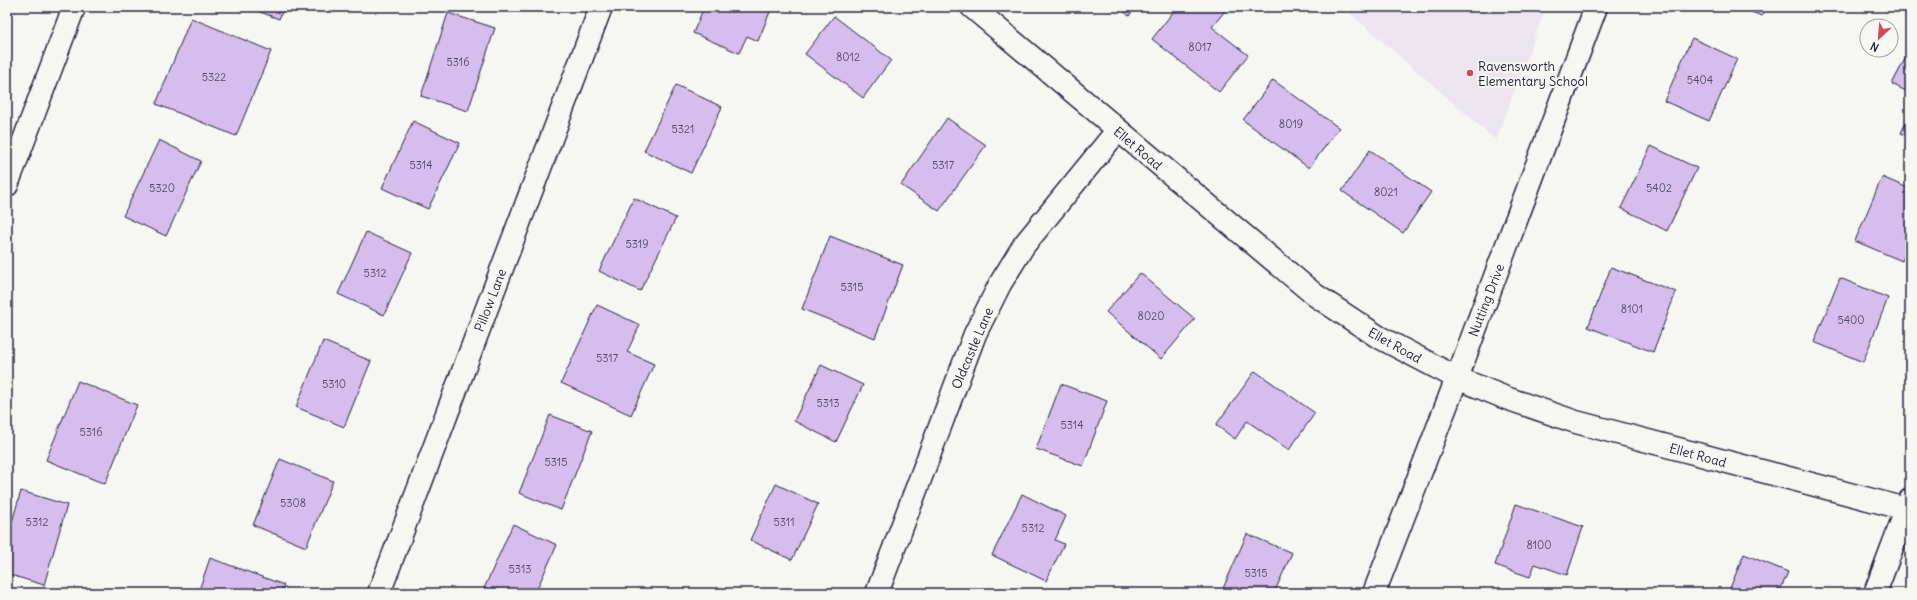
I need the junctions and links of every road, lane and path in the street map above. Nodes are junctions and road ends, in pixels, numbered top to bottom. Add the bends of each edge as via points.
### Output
1 (74, 7) edge
2 (601, 7) edge
3 (972, 7) edge
4 (1596, 7) edge
5 (1117, 131) junction
6 (7, 186) edge
7 (1457, 378) junction
8 (1909, 507) edge
9 (379, 593) edge
10 (877, 593) edge
11 (1374, 593) edge
12 (1875, 593) edge

1 - 6 street
2 - 9 street, Pillow Lane
3 - 5 street, Ellet Road
4 - 7 street, Nutting Drive
5 - 7 street, Ellet Road via 1314,295 1377,336
5 - 10 street, Oldcastle Lane via 1024,245 1000,284 975,334
7 - 8 street, Ellet Road via 1576,422
7 - 11 street, Nutting Drive
8 - 12 street

